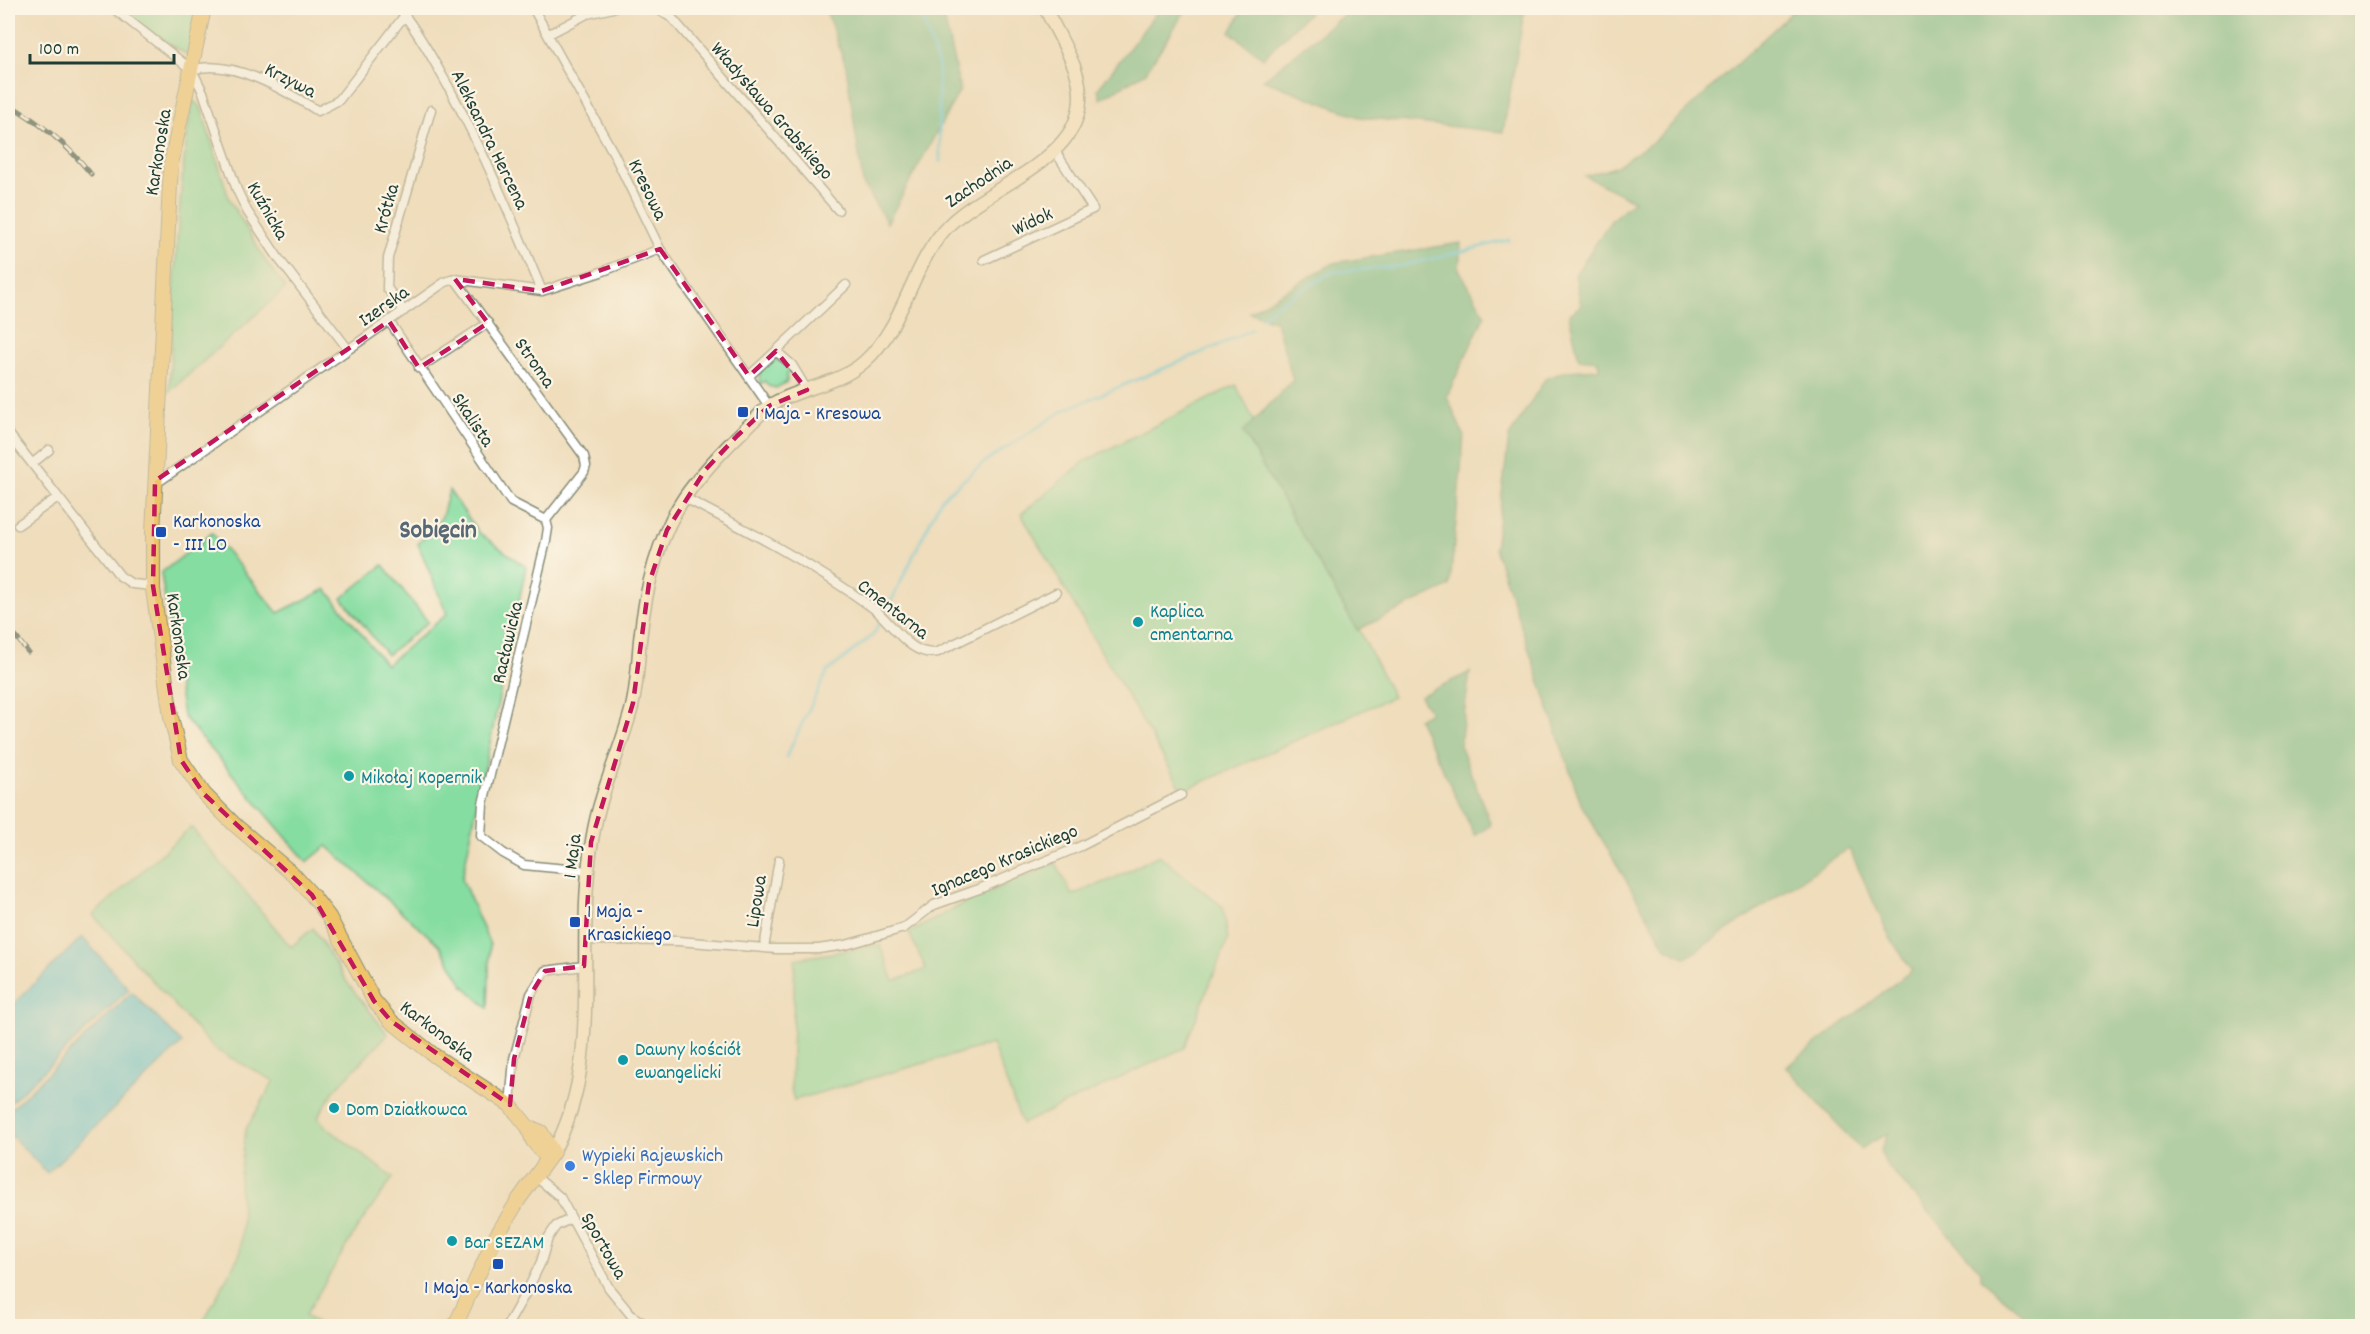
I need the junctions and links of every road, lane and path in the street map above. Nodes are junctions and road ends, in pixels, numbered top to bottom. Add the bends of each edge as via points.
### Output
1 (113, 8) edge
2 (204, 8) edge
3 (533, 8) edge
4 (613, 8) edge
5 (656, 8) edge
6 (1045, 8) edge
7 (402, 11) edge
8 (549, 34) junction
9 (192, 70) junction
10 (431, 110) dead end
11 (1055, 151) junction
12 (838, 210) dead end
13 (660, 249) junction
14 (984, 260) dead end
15 (455, 279) junction
16 (846, 285) dead end
17 (542, 291) junction
18 (404, 311) junction
19 (389, 321) junction
20 (489, 323) junction
21 (348, 349) junction
22 (776, 351) junction
23 (419, 368) junction
24 (749, 376) junction
25 (807, 390) junction
26 (769, 406) junction
27 (8, 433) edge
28 (49, 450) dead end
29 (33, 463) junction
30 (155, 481) junction
31 (58, 497) junction
32 (685, 498) junction
33 (546, 520) junction
34 (18, 525) dead end
35 (153, 586) junction
36 (1056, 593) dead end
37 (1181, 795) dead end
38 (779, 860) dead end
39 (588, 871) junction
40 (586, 940) junction
41 (764, 948) junction
42 (584, 966) junction
43 (510, 1105) junction
44 (566, 1128) junction
45 (535, 1129) junction
46 (551, 1155) junction
47 (536, 1177) junction
48 (570, 1219) junction
49 (455, 1326) edge
50 (507, 1326) edge
51 (648, 1326) edge

1 - 9 street
2 - 9 main road, Karkonoska
3 - 8 street, Kresowa
4 - 8 street via 587,14
5 - 12 street, Władysława Grabskiego via 672,18
6 - 11 street, Zachodnia via 1075,70 1080,100 1070,134
7 - 9 street, Krzywa via 339,100 318,111 276,86 249,76 215,66
7 - 17 street, Aleksandra Hercena via 461,110
8 - 13 street, Kresowa
9 - 21 street, Kuźnicka via 247,211
9 - 30 main road, Karkonoska via 171,174
10 - 18 street, Krótka via 388,258 387,288
11 - 14 street, Widok via 1093,208
11 - 25 street, Zachodnia via 973,205 947,227 935,241 877,348 846,375
13 - 17 street
13 - 24 street, Kresowa
15 - 17 street
15 - 18 street, Izerska
15 - 20 street, Stroma
16 - 22 street
18 - 19 street, Izerska
19 - 21 street, Izerska
19 - 23 street, Skalista
20 - 23 street
20 - 33 street, Stroma via 584,456 584,472
21 - 30 street, Izerska
22 - 24 street
22 - 25 street via 792,365
23 - 33 street, Skalista via 511,502
24 - 26 street, Kresowa
25 - 26 street, Zachodnia
26 - 32 street, 1 Maja via 706,469
27 - 29 street
28 - 29 street
29 - 31 street
30 - 35 main road, Karkonoska
31 - 34 street
31 - 35 street via 120,576 132,584
32 - 36 street, Cmentarna via 772,543 874,609 918,651 929,654
32 - 39 street, 1 Maja via 667,530 649,583 633,703 599,807
33 - 39 street, Racławicka via 546,541 483,804 481,836 524,865
35 - 43 main road, Karkonoska via 171,717 181,760 204,794 312,895 374,1001 391,1021 435,1056
37 - 41 street, Ignacego Krasickiego via 1081,846 934,905 904,928 818,949
38 - 41 street, Lipowa
39 - 40 street, 1 Maja
40 - 41 street, Ignacego Krasickiego via 656,940
40 - 42 street, 1 Maja
42 - 43 street via 545,971 531,994 514,1059
42 - 44 street, 1 Maja via 581,1078
43 - 45 main road, Karkonoska
44 - 45 street
44 - 46 street, 1 Maja
45 - 46 main road, Karkonoska via 533,1141
46 - 47 main road, 1 Maja
47 - 48 street, Sportowa via 560,1197
47 - 49 main road, 1 Maja via 494,1240
48 - 50 street via 556,1226 548,1238 531,1286
48 - 51 street, Sportowa via 609,1288 631,1315

